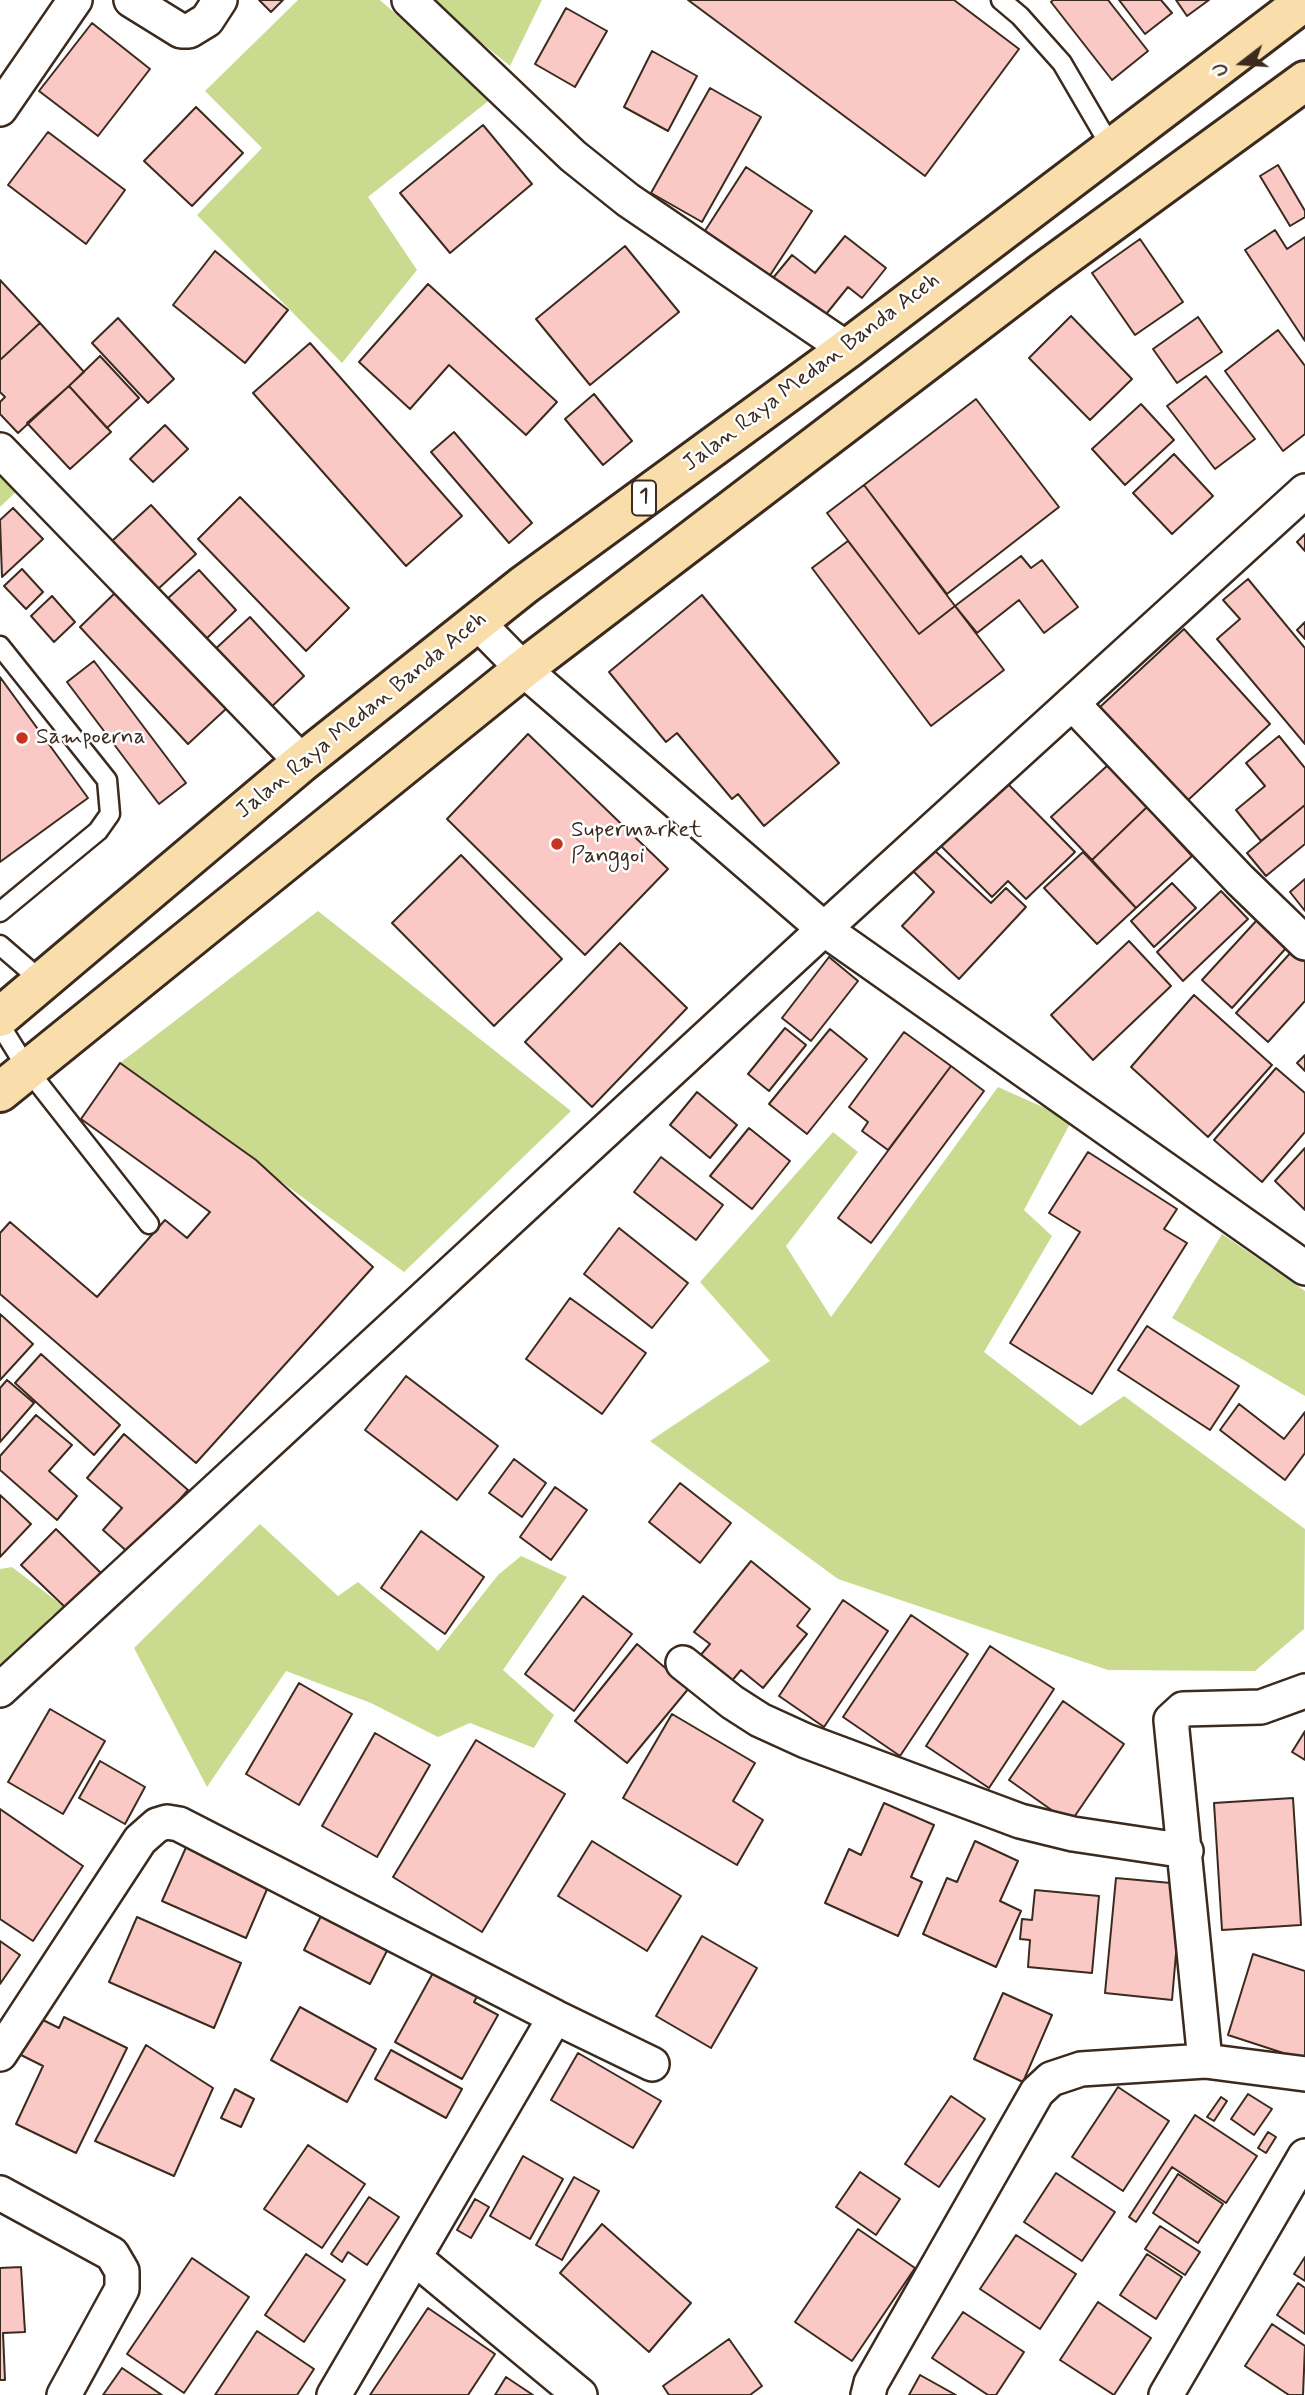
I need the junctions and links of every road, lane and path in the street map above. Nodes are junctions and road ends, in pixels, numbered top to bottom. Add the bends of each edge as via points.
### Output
1 (75, 0) edge
2 (131, 0) edge
3 (220, 0) edge
4 (409, 0) edge
5 (1001, 0) edge
6 (1305, 1) edge
7 (1305, 81) edge
8 (0, 109) edge
9 (1111, 147) junction
10 (847, 349) junction
11 (0, 450) edge
12 (1305, 491) edge
13 (477, 622) junction
14 (0, 646) edge
15 (523, 669) junction
16 (1072, 703) junction
17 (302, 762) junction
18 (0, 912) edge
19 (824, 929) junction
20 (1305, 943) edge
21 (0, 945) edge
22 (44, 983) junction
23 (0, 1017) edge
24 (0, 1025) edge
25 (14, 1081) edge
26 (149, 1224) dead end
27 (1305, 1268) edge
28 (683, 1663) dead end
29 (0, 1690) edge
30 (1305, 1691) edge
31 (1186, 1851) junction
32 (555, 2017) junction
33 (0, 2054) edge
34 (1205, 2061) junction
35 (652, 2064) dead end
36 (1305, 2074) edge
37 (1305, 2156) edge
38 (0, 2193) edge
39 (416, 2259) junction
40 (64, 2395) edge
41 (334, 2395) edge
42 (580, 2395) edge
43 (868, 2395) edge
44 (1166, 2395) edge

1 - 8 street
2 - 3 street via 181,31 189,31 207,20
4 - 10 street via 573,156 628,200
5 - 9 lane via 1062,63
6 - 9 highway, Jalan Raya Medan Banda Aceh / 1
7 - 15 highway via 1042,273
9 - 10 highway, Jalan Raya Medan Banda Aceh / 1
10 - 13 highway, Jalan Raya Medan Banda Aceh / 1
11 - 17 street
12 - 16 street
13 - 15 street
13 - 17 highway, Jalan Raya Medan Banda Aceh / 1
14 - 18 lane via 107,780 110,814 98,831
15 - 19 street
15 - 25 highway
16 - 19 street
16 - 20 street
17 - 22 highway, Jalan Raya Medan Banda Aceh / 1
19 - 27 street
19 - 29 street
21 - 22 lane
22 - 23 highway, Jalan Raya Medan Banda Aceh / 1
24 - 25 lane
25 - 26 lane
28 - 31 street via 760,1720 1020,1821
30 - 31 street via 1261,1707 1183,1709 1174,1714 1171,1720
31 - 34 street
32 - 33 street via 179,1824 167,1822 140,1840
32 - 35 street
32 - 39 street
34 - 36 street
34 - 43 street via 1081,2069 1051,2079 1037,2092
37 - 44 street
38 - 40 street via 112,2254 122,2271 118,2298
39 - 41 street
39 - 42 street

